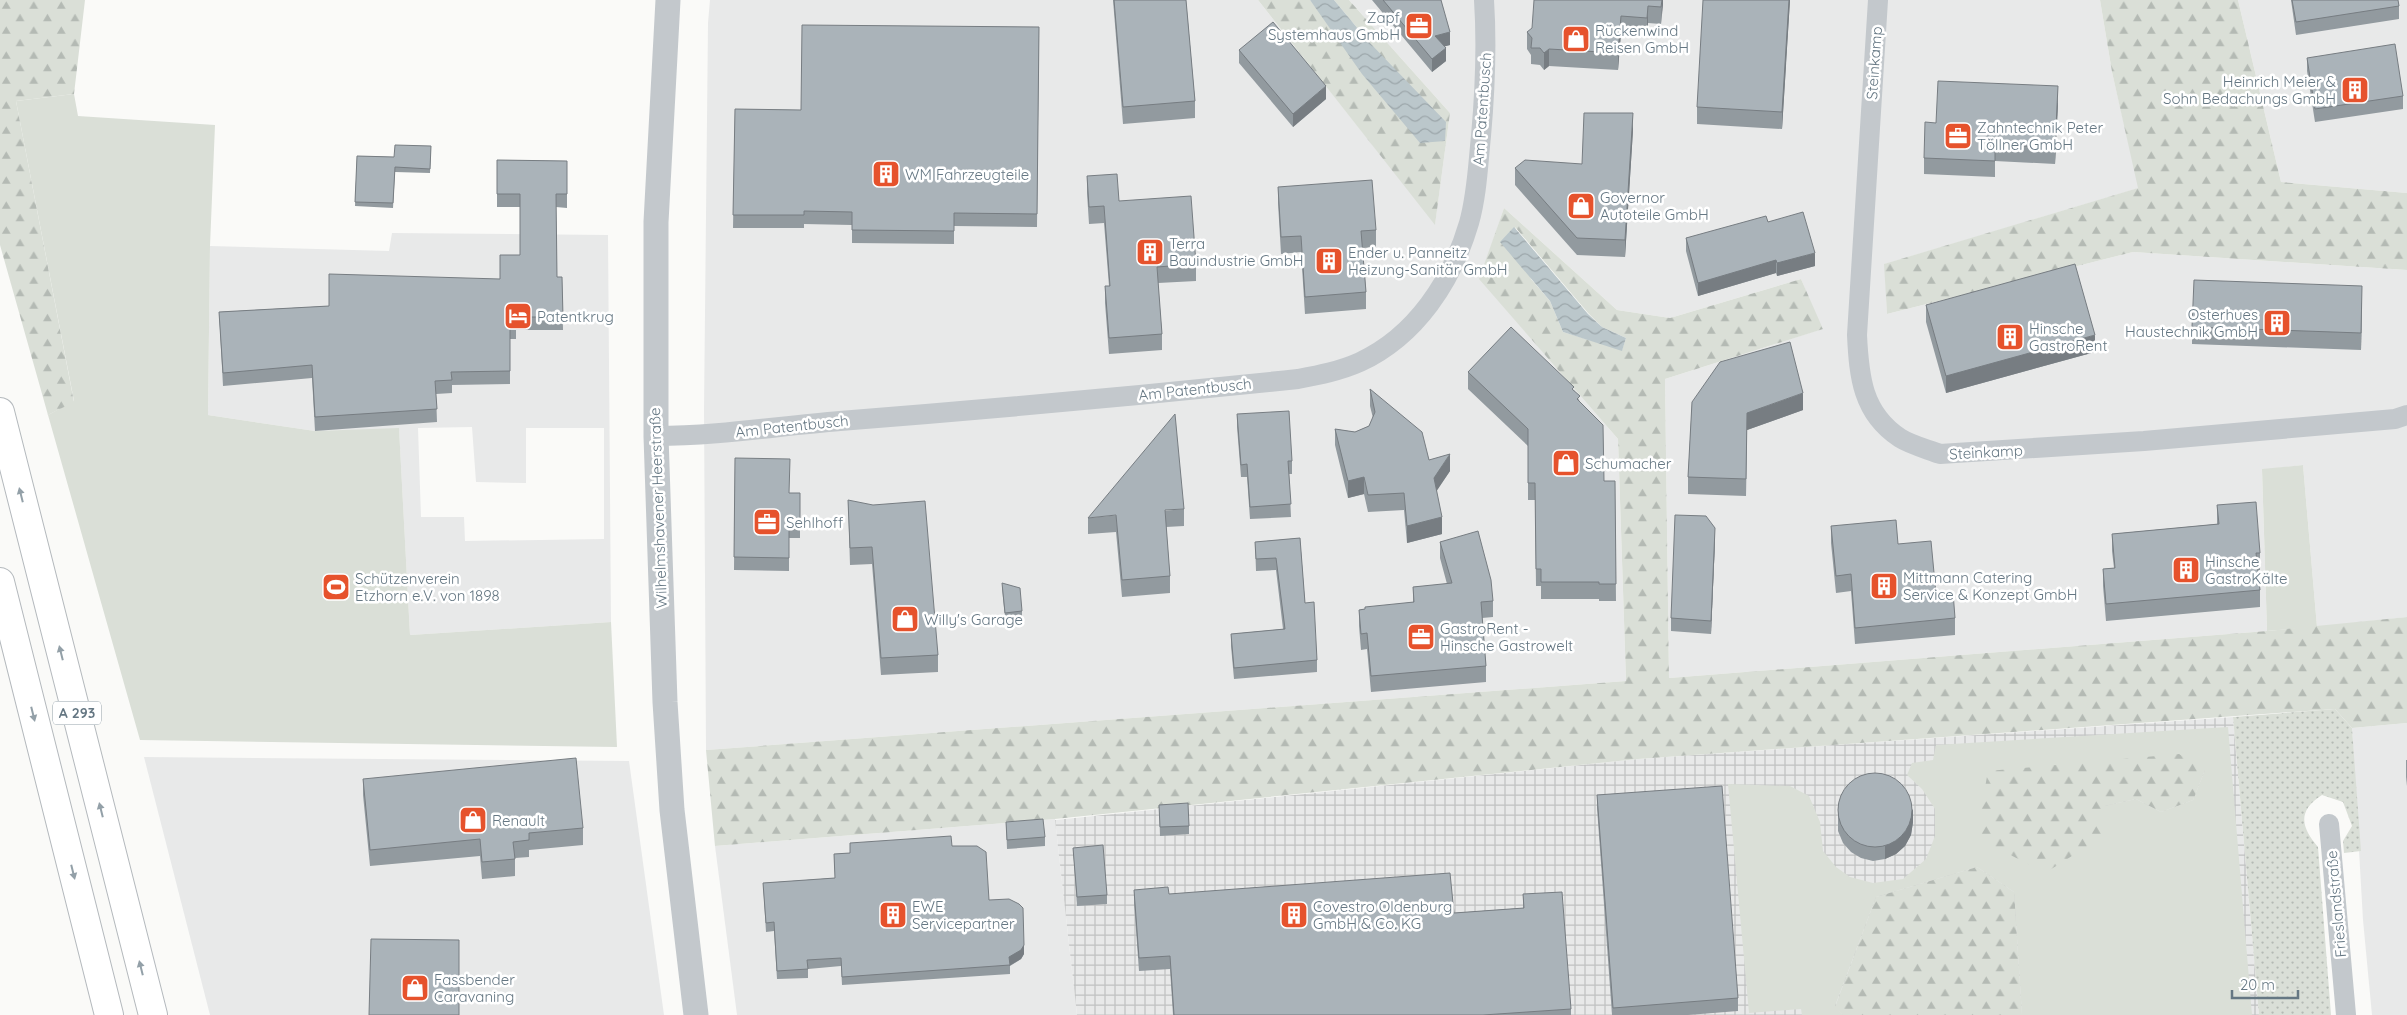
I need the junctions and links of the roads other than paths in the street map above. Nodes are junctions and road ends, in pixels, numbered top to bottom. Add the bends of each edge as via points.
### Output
1 (668, 0) edge
2 (1484, 0) edge
3 (1492, 0) edge
4 (1878, 0) edge
5 (1486, 32) junction
6 (0, 412) edge
7 (2407, 415) edge
8 (656, 436) junction
9 (0, 582) edge
10 (2330, 824) dead end
11 (109, 1015) edge
12 (153, 1015) edge
13 (696, 1015) edge
14 (2346, 1015) edge

1 - 8 street, Wilhelmshavener Heerstraße via 656,222
2 - 5 street, Am Patentbusch
3 - 5 street, Am Patentbusch
4 - 7 street, Steinkamp via 1857,335 1858,371 1863,392 1880,421 1900,439 1940,454 2283,430 2395,419
5 - 8 street, Am Patentbusch via 1475,194 1469,223 1451,272 1415,324 1361,362 1329,374 1293,380 695,436
12 -> 6 highway, A 293
8 - 13 street, Wilhelmshavener Heerstraße via 672,810
9 -> 11 highway, A 293
10 - 14 street, Frieslandstraße

